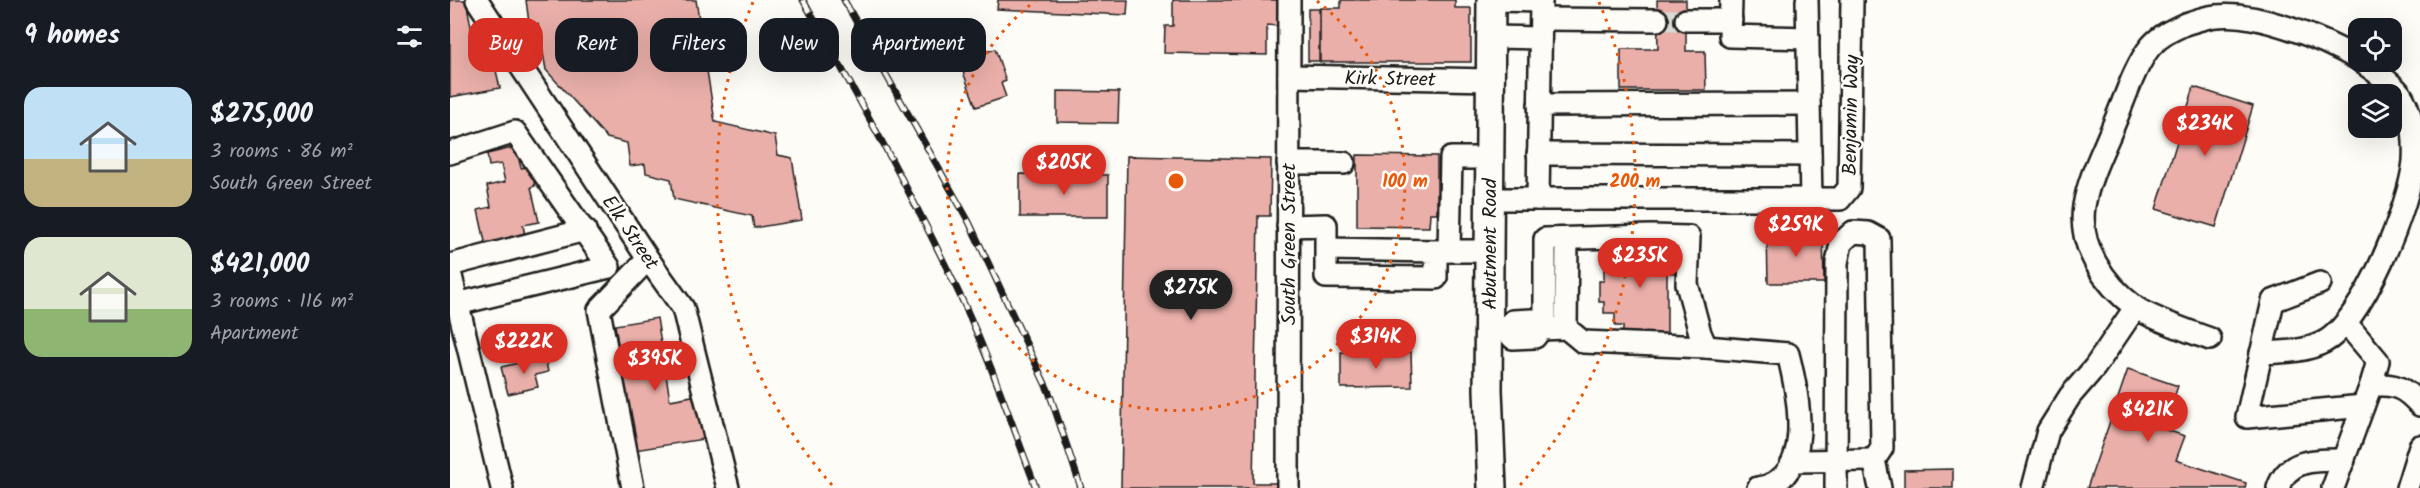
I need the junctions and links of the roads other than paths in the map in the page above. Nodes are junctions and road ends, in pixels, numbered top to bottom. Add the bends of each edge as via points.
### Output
1 (477, 0) edge
2 (1289, 0) edge
3 (1491, 0) edge
4 (1807, 0) edge
5 (1852, 0) edge
6 (1731, 10) edge
7 (1541, 14) edge
8 (1657, 20) tunnel mouth
9 (1686, 20) tunnel mouth
10 (1491, 37) junction
11 (1808, 38) junction
12 (2348, 53) edge
13 (2379, 72) edge
14 (1289, 76) junction
15 (1491, 80) junction
16 (2416, 94) edge
17 (1809, 104) junction
18 (1539, 105) junction
19 (450, 153) edge
20 (1538, 154) junction
21 (1810, 155) junction
22 (1490, 158) junction
23 (1288, 163) junction
24 (1344, 163) dead end
25 (1489, 199) junction
26 (1538, 199) junction
27 (1811, 200) junction
28 (1288, 226) junction
29 (585, 230) junction
30 (1326, 249) junction
31 (1443, 251) junction
32 (1489, 251) junction
33 (648, 259) junction
34 (450, 265) edge
35 (450, 273) edge
36 (2320, 284) dead end
37 (457, 304) junction
38 (2135, 308) junction
39 (2346, 323) junction
40 (456, 326) edge
41 (1497, 329) junction
42 (1551, 329) junction
43 (2210, 339) dead end
44 (1706, 347) junction
45 (2261, 353) junction
46 (2371, 385) junction
47 (2420, 405) edge
48 (2363, 406) junction
49 (2420, 446) edge
50 (1837, 460) junction
51 (1874, 460) junction
52 (2343, 460) junction
53 (1795, 461) junction
54 (502, 488) edge
55 (633, 488) edge
56 (728, 488) edge
57 (1288, 488) edge
58 (1492, 488) edge
59 (1758, 488) edge
60 (1836, 488) edge
61 (1880, 488) edge
62 (2033, 488) edge
63 (2278, 488) edge
64 (2333, 488) edge
65 (2407, 488) edge

1 - 33 street, Elk Street
2 - 14 street, South Green Street
3 - 7 street
3 - 10 main road, Abutment Road
4 - 11 street
5 - 27 street, Benjamin Way via 1849,188 1840,199
6 - 9 street
6 - 11 street via 1730,36
7 - 8 street
7 - 10 street
7 - 18 street
10 - 15 main road, Abutment Road
11 - 17 street
12 - 38 street via 2285,26 2235,16 2196,20 2167,31 2150,47 2092,175 2084,207 2092,258 2106,279
13 - 16 street
14 - 15 street, Kirk Street
14 - 23 street, South Green Street
15 - 22 main road, Abutment Road
16 - 39 street via 2412,125 2414,161 2400,215 2368,290
17 - 18 street
17 - 21 street
18 - 20 street
19 - 29 street via 515,132
20 - 21 street
20 - 26 street
21 - 27 street
22 - 25 main road, Abutment Road
22 - 31 street via 1451,158
23 - 24 street
23 - 28 street, South Green Street
25 - 26 street, Benjamin Way
25 - 32 main road, Abutment Road
26 - 27 street, Benjamin Way
28 - 30 street via 1326,225
28 - 57 street, South Green Street
29 - 34 street
29 - 37 street via 609,267
30 - 31 street
30 - 31 street via 1326,277 1436,278
31 - 32 street
32 - 41 main road, Abutment Road
33 - 55 street via 599,310
33 - 56 street, Elk Street via 683,308
35 - 37 street
36 - 45 street via 2273,301
37 - 40 street
38 - 43 street
38 - 62 street via 2048,431
39 - 45 street via 2325,342 2294,351
39 - 46 street via 2378,361
40 - 54 street
41 - 42 street via 1513,321 1533,320
41 - 58 main road, Abutment Road via 1488,390
42 - 44 street via 1583,342
42 - 44 street via 1545,239 1689,237 1687,284
44 - 53 street via 1788,354 1797,390
45 - 48 street via 2247,417
46 - 47 street via 2388,384 2407,391
46 - 48 street
48 - 52 street
49 - 65 street
50 - 51 street
50 - 51 street via 1837,263 1841,243 1853,232 1879,239 1882,448
50 - 53 street
50 - 60 street
51 - 61 street
52 - 63 street via 2309,460 2294,466
52 - 64 street
53 - 59 street via 1786,476

